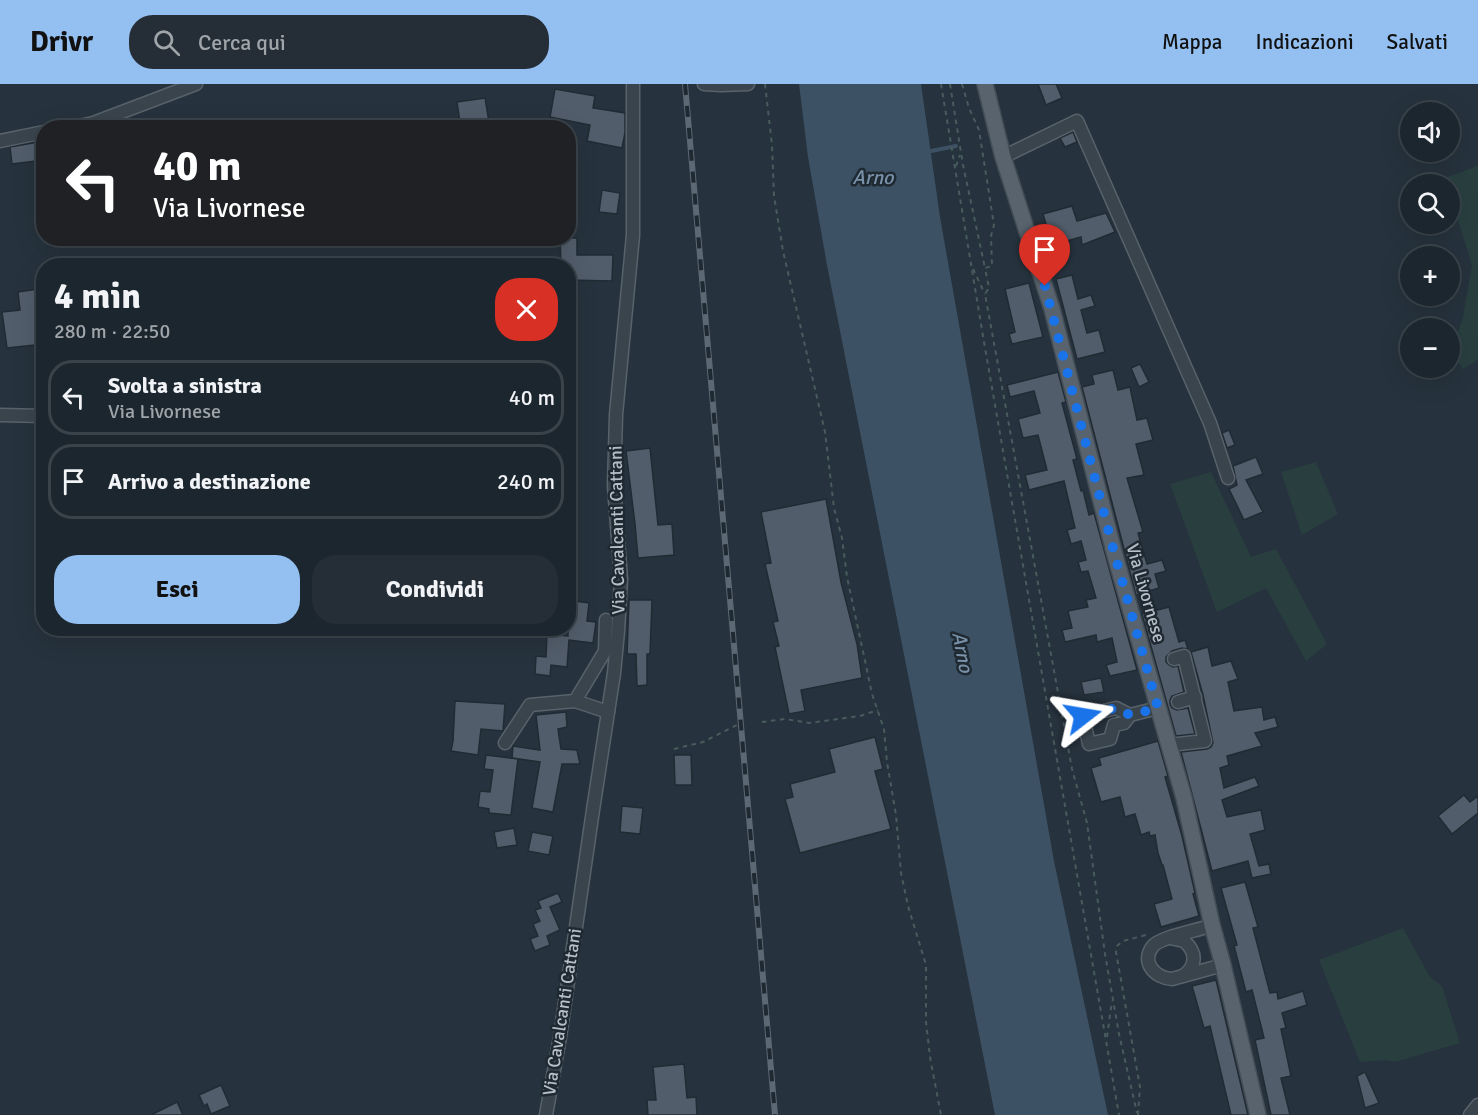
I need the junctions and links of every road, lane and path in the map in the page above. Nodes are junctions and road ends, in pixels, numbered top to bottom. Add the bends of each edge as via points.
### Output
1 (196, 84) edge
2 (633, 84) edge
3 (704, 84) edge
4 (748, 84) edge
5 (765, 84) edge
6 (941, 84) edge
7 (950, 84) edge
8 (962, 84) edge
9 (985, 84) edge
10 (101, 120) edge
11 (36, 134) edge
12 (0, 141) edge
13 (961, 152) junction
14 (1003, 156) junction
15 (955, 169) junction
16 (971, 265) junction
17 (985, 267) junction
18 (985, 294) junction
19 (0, 415) edge
20 (36, 416) edge
21 (1228, 478) dead end
22 (606, 620) dead end
23 (1174, 659) dead end
24 (1195, 697) junction
25 (575, 701) junction
26 (1178, 702) dead end
27 (1158, 708) junction
28 (878, 710) junction
29 (608, 712) junction
30 (1130, 715) dead end
31 (762, 722) dead end
32 (737, 725) dead end
33 (505, 743) dead end
34 (1168, 744) junction
35 (674, 749) dead end
36 (1212, 925) junction
37 (1162, 940) junction
38 (1223, 965) junction
39 (1179, 978) junction
40 (1113, 998) junction
41 (1106, 1040) junction
42 (1478, 1105) edge
43 (1138, 1114) edge
44 (546, 1115) edge
45 (941, 1115) edge
46 (1119, 1115) edge
47 (1258, 1115) edge
48 (1470, 1115) edge

1 - 10 street
2 - 29 street, Via Cavalcanti Cattani via 633,235 616,416 614,486 621,579
3 - 4 street
5 - 28 path via 774,196 783,250 825,432 847,577
6 - 15 path
7 - 13 path
8 - 17 path via 979,130 994,225 992,266
9 - 14 main road, Via Livornese
11 - 12 street
13 - 15 path
13 - 17 path
14 - 21 street via 1077,121 1210,423
14 - 27 main road, Via Livornese via 1052,309
15 - 16 path
16 - 18 path
16 - 41 path
17 - 18 path via 989,288
18 - 40 path via 1072,769 1087,823
19 - 20 street
22 - 25 street via 605,651
23 - 24 street via 1184,656
24 - 26 street
24 - 34 street via 1205,741
25 - 29 street
25 - 33 street via 530,705
27 - 30 street
27 - 34 main road, Via Livornese
28 - 31 path via 809,723 785,719
28 - 45 path via 884,729 901,873 926,965 926,1022
29 - 44 street, Via Cavalcanti Cattani
32 - 35 path via 703,742
34 - 36 main road, Via Livornese
36 - 37 street
36 - 38 main road, Via Livornese
37 - 39 street via 1150,951 1150,966 1165,978
37 - 39 street via 1184,941 1192,950 1193,967
37 - 43 path via 1155,934 1139,936 1123,941 1116,952 1140,1087
38 - 39 street
38 - 47 main road, Via Livornese
40 - 41 path
40 - 43 path
41 - 46 path
42 - 48 street

